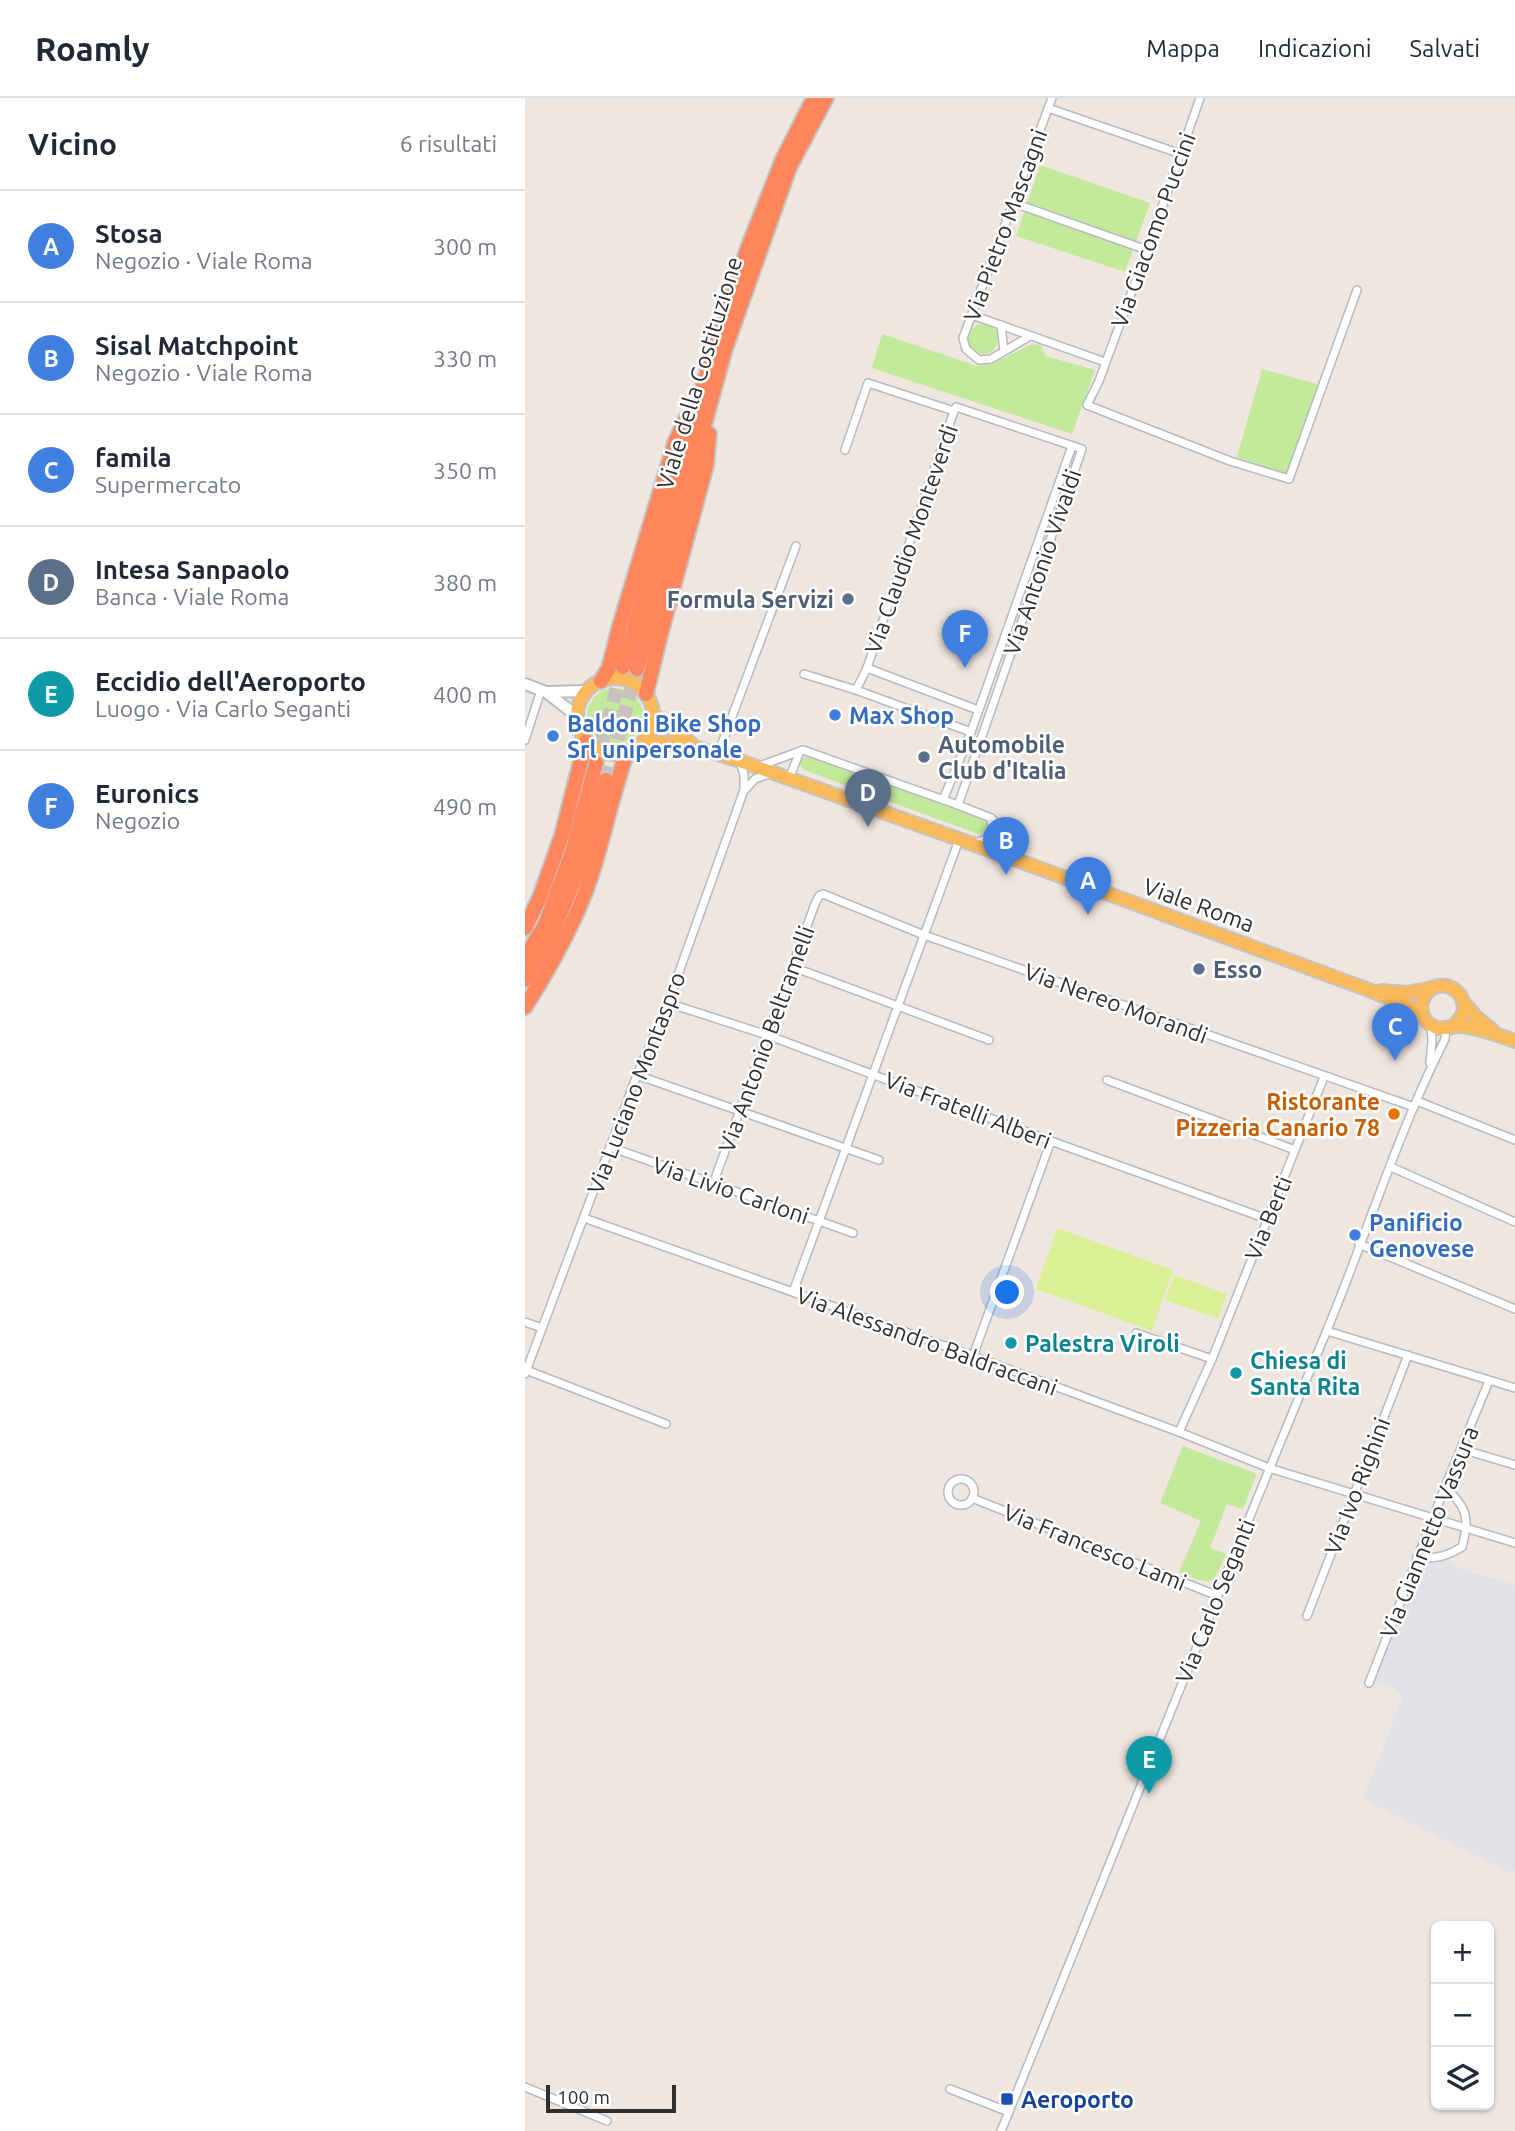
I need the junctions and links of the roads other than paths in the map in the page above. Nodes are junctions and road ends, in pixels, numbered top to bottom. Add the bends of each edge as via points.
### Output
1 (814, 98) edge
2 (826, 98) edge
3 (1052, 98) edge
4 (1201, 98) edge
5 (1048, 108) junction
6 (1181, 154) junction
7 (1014, 203) junction
8 (1147, 250) junction
9 (1357, 290) dead end
10 (972, 315) junction
11 (1000, 325) junction
12 (1030, 336) junction
13 (1004, 351) junction
14 (1105, 362) junction
15 (709, 388) junction
16 (954, 411) junction
17 (1072, 446) junction
18 (845, 450) dead end
19 (796, 547) dead end
20 (630, 668) tunnel mouth
21 (867, 668) junction
22 (804, 674) dead end
23 (601, 681) junction
24 (525, 684) edge
25 (856, 690) junction
26 (543, 691) junction
27 (586, 691) junction
28 (646, 694) junction
29 (978, 710) junction
30 (654, 715) junction
31 (577, 716) junction
32 (971, 732) junction
33 (525, 740) edge
34 (586, 741) junction
35 (643, 742) junction
36 (695, 746) junction
37 (800, 751) junction
38 (627, 752) junction
39 (718, 754) junction
40 (740, 761) junction
41 (596, 764) tunnel mouth
42 (757, 768) junction
43 (772, 773) junction
44 (789, 779) junction
45 (606, 780) tunnel mouth
46 (744, 790) junction
47 (943, 800) junction
48 (958, 805) junction
49 (991, 818) junction
50 (959, 840) junction
51 (973, 845) junction
52 (1017, 860) junction
53 (821, 895) joint
54 (525, 928) edge
55 (924, 935) junction
56 (525, 958) edge
57 (793, 967) junction
58 (525, 979) edge
59 (1433, 988) junction
60 (1371, 991) junction
61 (669, 1003) junction
62 (1464, 1003) junction
63 (897, 1006) junction
64 (525, 1007) edge
65 (1422, 1012) junction
66 (1431, 1026) junction
67 (1450, 1027) junction
68 (767, 1035) junction
69 (1510, 1039) edge
70 (989, 1040) dead end
71 (1429, 1072) junction
72 (872, 1073) junction
73 (637, 1075) junction
74 (1324, 1077) junction
75 (1107, 1080) dead end
76 (1415, 1104) junction
77 (740, 1112) junction
78 (1515, 1140) edge
79 (1052, 1142) junction
80 (610, 1147) junction
81 (846, 1149) junction
82 (1295, 1150) junction
83 (879, 1160) dead end
84 (1391, 1167) junction
85 (713, 1184) junction
86 (583, 1218) junction
87 (1267, 1219) junction
88 (819, 1222) junction
89 (1515, 1222) edge
90 (853, 1233) dead end
91 (1359, 1244) junction
92 (793, 1292) junction
93 (1515, 1309) edge
94 (525, 1322) edge
95 (542, 1328) junction
96 (1327, 1331) junction
97 (1136, 1333) dead end
98 (1408, 1355) junction
99 (973, 1356) junction
100 (1212, 1359) junction
101 (526, 1372) edge
102 (1489, 1381) junction
103 (1515, 1388) edge
104 (666, 1424) dead end
105 (1179, 1432) junction
106 (1461, 1449) junction
107 (1515, 1465) edge
108 (1269, 1468) junction
109 (1445, 1486) junction
110 (1354, 1494) junction
111 (972, 1498) dead end
112 (1432, 1518) junction
113 (1467, 1528) junction
114 (1515, 1543) edge
115 (1417, 1557) junction
116 (1218, 1596) junction
117 (1307, 1616) dead end
118 (1369, 1683) dead end
119 (525, 2087) edge
120 (950, 2089) dead end
121 (1009, 2112) junction
122 (607, 2121) dead end
123 (1001, 2131) edge

1 - 15 highway, Viale della Costituzione via 783,159 748,248
2 - 15 highway, Viale della Costituzione via 789,168
3 - 5 street, Via Pietro Mascagni
4 - 6 street, Via Giacomo Puccini
5 - 6 street
5 - 7 street, Via Pietro Mascagni
6 - 8 street, Via Giacomo Puccini
7 - 8 street
7 - 10 street, Via Pietro Mascagni
8 - 14 street, Via Giacomo Puccini
9 - 14 street, Via Giacomo Puccini via 1289,479 1087,405
10 - 11 street
10 - 13 street, Via Pietro Mascagni via 963,338 966,349 979,360
11 - 12 street
11 - 13 street, Via Pietro Mascagni
12 - 13 street, Via Pietro Mascagni
12 - 14 street
15 - 20 highway, Viale della Costituzione
15 - 23 highway via 675,443 609,668
15 - 28 highway via 706,466
16 - 17 street, Via Antonio Vivaldi via 956,407
16 - 18 street, Via Antonio Vivaldi via 868,383
16 - 21 street, Via Claudio Monteverdi
17 - 29 street, Via Antonio Vivaldi
17 - 48 street, Via Antonio Vivaldi via 1082,449
19 - 39 street
21 - 25 street, Via Claudio Monteverdi
21 - 29 street, Via Claudio Monteverdi
22 - 25 street
23 - 27 main road
23 - 28 main road via 626,680
24 - 26 main road
25 - 32 street
26 - 27 main road
26 - 31 main road
26 - 33 street
27 - 31 main road
28 - 30 main road
29 - 32 street, Via Antonio Vivaldi
30 - 35 main road
30 - 36 main road, Viale Roma
31 - 34 main road
32 - 47 street, Via Antonio Vivaldi
34 - 38 main road via 605,753
34 - 54 highway via 562,835
35 - 36 main road, Viale Roma
35 - 38 main road
36 - 39 main road, Viale Roma
37 - 42 street
37 - 44 street
37 - 47 street
38 - 64 highway via 577,911
39 - 40 main road, Viale Roma
40 - 42 main road, Viale Roma
40 - 46 street, Via Luciano Montaspro
41 - 56 highway via 545,925
42 - 43 main road, Viale Roma
43 - 44 main road, Viale Roma
43 - 46 street via 755,779
44 - 50 main road, Viale Roma
45 - 58 highway via 579,870 549,939
46 - 61 street, Via Luciano Montaspro
47 - 48 street
48 - 49 street
49 - 51 street via 992,830 986,839
49 - 52 street via 1010,837
50 - 51 main road, Viale Roma
50 - 55 street
51 - 52 main road, Viale Roma
52 - 60 main road, Viale Roma
53 - 55 street, Via Nereo Morandi
53 - 57 street, Via Antonio Beltramelli
55 - 63 street
55 - 74 street, Via Nereo Morandi
57 - 63 street
57 - 68 street, Via Antonio Beltramelli
59 - 60 main road, Viale Roma via 1407,993
59 - 62 main road via 1452,988
59 - 65 main road via 1423,998
60 - 65 main road, Viale Roma
61 - 68 street, Via Fratelli Alberi
61 - 73 street, Via Luciano Montaspro
62 - 67 main road via 1462,1016
62 - 69 main road via 1476,1017
63 - 70 street
63 - 72 street
65 - 66 main road
66 - 67 main road
66 - 71 street, Via Carlo Seganti
67 - 69 main road via 1472,1027
67 - 71 street, Via Carlo Seganti
68 - 72 street, Via Fratelli Alberi
68 - 77 street, Via Antonio Beltramelli
71 - 76 street, Via Carlo Seganti
72 - 79 street, Via Fratelli Alberi
72 - 81 street
73 - 77 street
73 - 80 street, Via Luciano Montaspro
74 - 76 street, Via Nereo Morandi
74 - 82 street, Via Berti
75 - 82 street
76 - 78 street, Via Nereo Morandi
76 - 84 street, Via Carlo Seganti
77 - 81 street
77 - 85 street, Via Antonio Beltramelli
79 - 87 street, Via Fratelli Alberi
79 - 99 street
80 - 85 street, Via Livio Carloni
80 - 86 street, Via Luciano Montaspro
81 - 83 street
81 - 88 street
82 - 87 street, Via Berti
84 - 89 street
84 - 91 street, Via Carlo Seganti
85 - 88 street, Via Livio Carloni
86 - 92 street, Via Alessandro Baldraccani
86 - 95 street, Via Luciano Montaspro
87 - 100 street, Via Berti
88 - 90 street, Via Livio Carloni
88 - 92 street
91 - 93 street
91 - 96 street, Via Carlo Seganti
92 - 99 street, Via Alessandro Baldraccani
94 - 95 street
95 - 101 street, Via Luciano Montaspro
96 - 98 street
96 - 108 street, Via Carlo Seganti
97 - 100 street
98 - 102 street
98 - 110 street, Via Ivo Righini
99 - 105 street, Via Alessandro Baldraccani
100 - 105 street, Via Berti
101 - 104 street
102 - 103 street
102 - 106 street, Via Giannetto Vassura
105 - 108 street, Via Alessandro Baldraccani
106 - 107 street
106 - 109 street, Via Giannetto Vassura
108 - 110 street, Via Alessandro Baldraccani
108 - 116 street, Via Carlo Seganti
109 - 112 street, Via Giannetto Vassura
109 - 113 street via 1467,1514
110 - 112 street, Via Alessandro Baldraccani
110 - 117 street, Via Ivo Righini
111 - 116 street, Via Francesco Lami
112 - 113 street, Via Alessandro Baldraccani
112 - 115 street, Via Giannetto Vassura
113 - 114 street, Via Alessandro Baldraccani
113 - 115 street via 1462,1547 1450,1555
115 - 118 street, Via Giannetto Vassura
116 - 121 street, Via Carlo Seganti
119 - 122 street
120 - 121 street
121 - 123 street, Via Carlo Seganti

